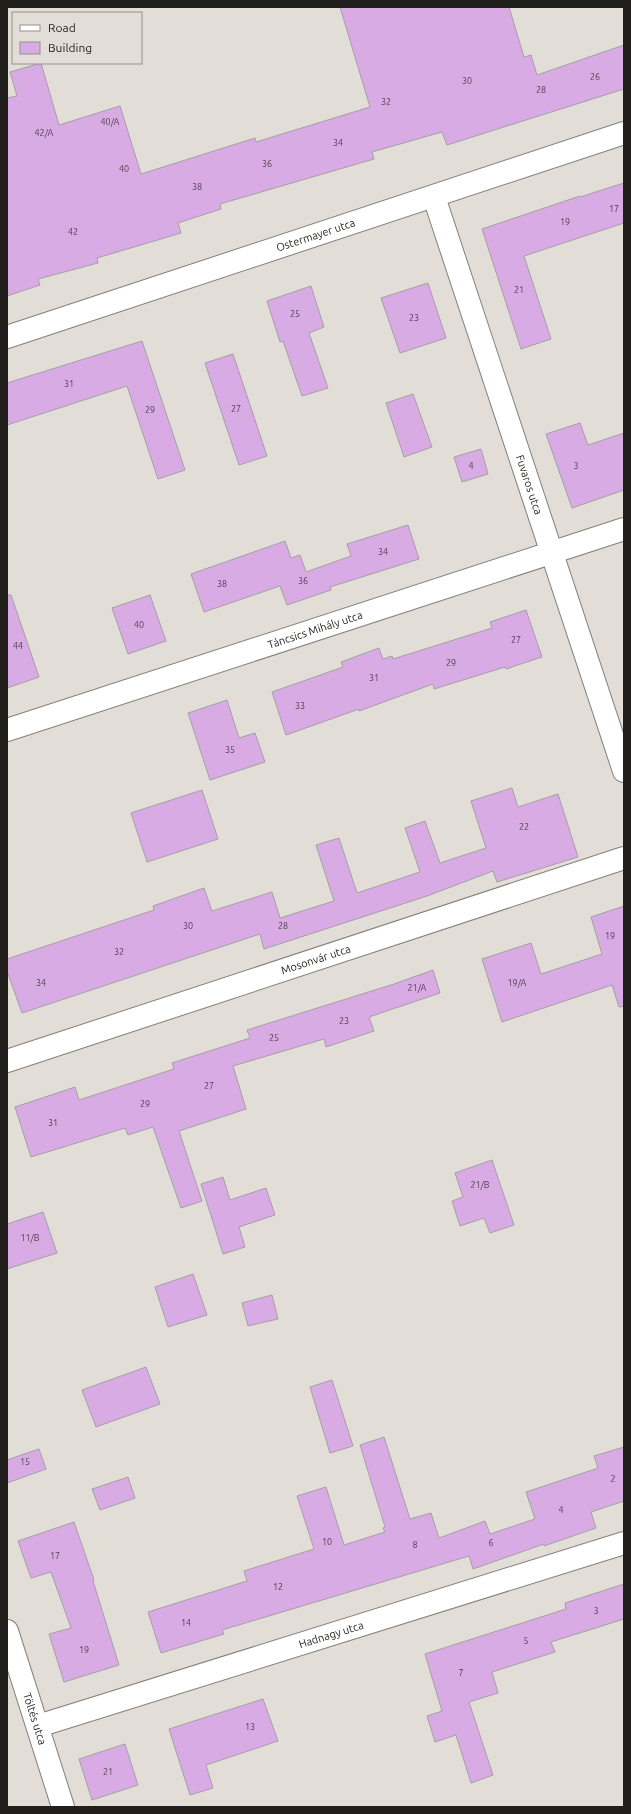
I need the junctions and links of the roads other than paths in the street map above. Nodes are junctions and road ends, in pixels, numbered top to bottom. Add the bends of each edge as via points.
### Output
1 (624, 133) edge
2 (434, 197) junction
3 (7, 337) edge
4 (624, 529) edge
5 (551, 553) junction
6 (7, 730) edge
7 (624, 771) edge
8 (624, 858) edge
9 (7, 1061) edge
10 (624, 1543) edge
11 (7, 1631) edge
12 (38, 1726) junction
13 (63, 1807) edge

1 - 2 street, Ostermayer utca
2 - 3 street, Ostermayer utca
2 - 5 street, Fuvaros utca
4 - 5 street, Táncsics Mihály utca
5 - 6 street, Táncsics Mihály utca
5 - 7 street, Fuvaros utca
8 - 9 street, Mosonvár utca
10 - 12 street, Hadnagy utca
11 - 12 street, Töltés utca
12 - 13 street, Töltés utca

